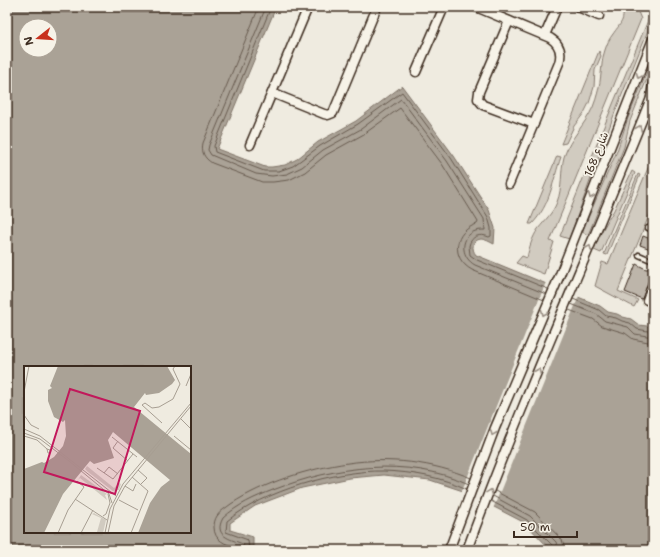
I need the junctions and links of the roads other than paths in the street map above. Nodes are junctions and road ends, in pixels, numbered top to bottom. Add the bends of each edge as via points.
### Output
1 (308, 7) edge
2 (376, 7) edge
3 (444, 7) edge
4 (476, 7) edge
5 (556, 7) edge
6 (578, 7) edge
7 (599, 16) dead end
8 (509, 21) junction
9 (545, 35) junction
10 (653, 39) edge
11 (416, 72) dead end
12 (653, 83) edge
13 (272, 93) junction
14 (652, 95) edge
15 (534, 124) junction
16 (250, 145) dead end
17 (509, 184) dead end
18 (639, 255) dead end
19 (653, 261) edge
20 (653, 283) edge
21 (647, 300) dead end
22 (449, 550) edge
23 (467, 550) edge

1 - 13 street
2 - 13 street via 333,113 324,114
3 - 11 street
4 - 8 street
5 - 9 street
6 - 7 street
8 - 9 street
8 - 15 street via 478,99 483,105
9 - 15 street via 556,43 560,50 560,59
10 -> 22 street, شارع 168 via 559,277 495,428
12 - 14 street
13 - 16 street
23 -> 14 street via 524,402
15 - 17 street
18 - 19 lane
20 - 21 street

